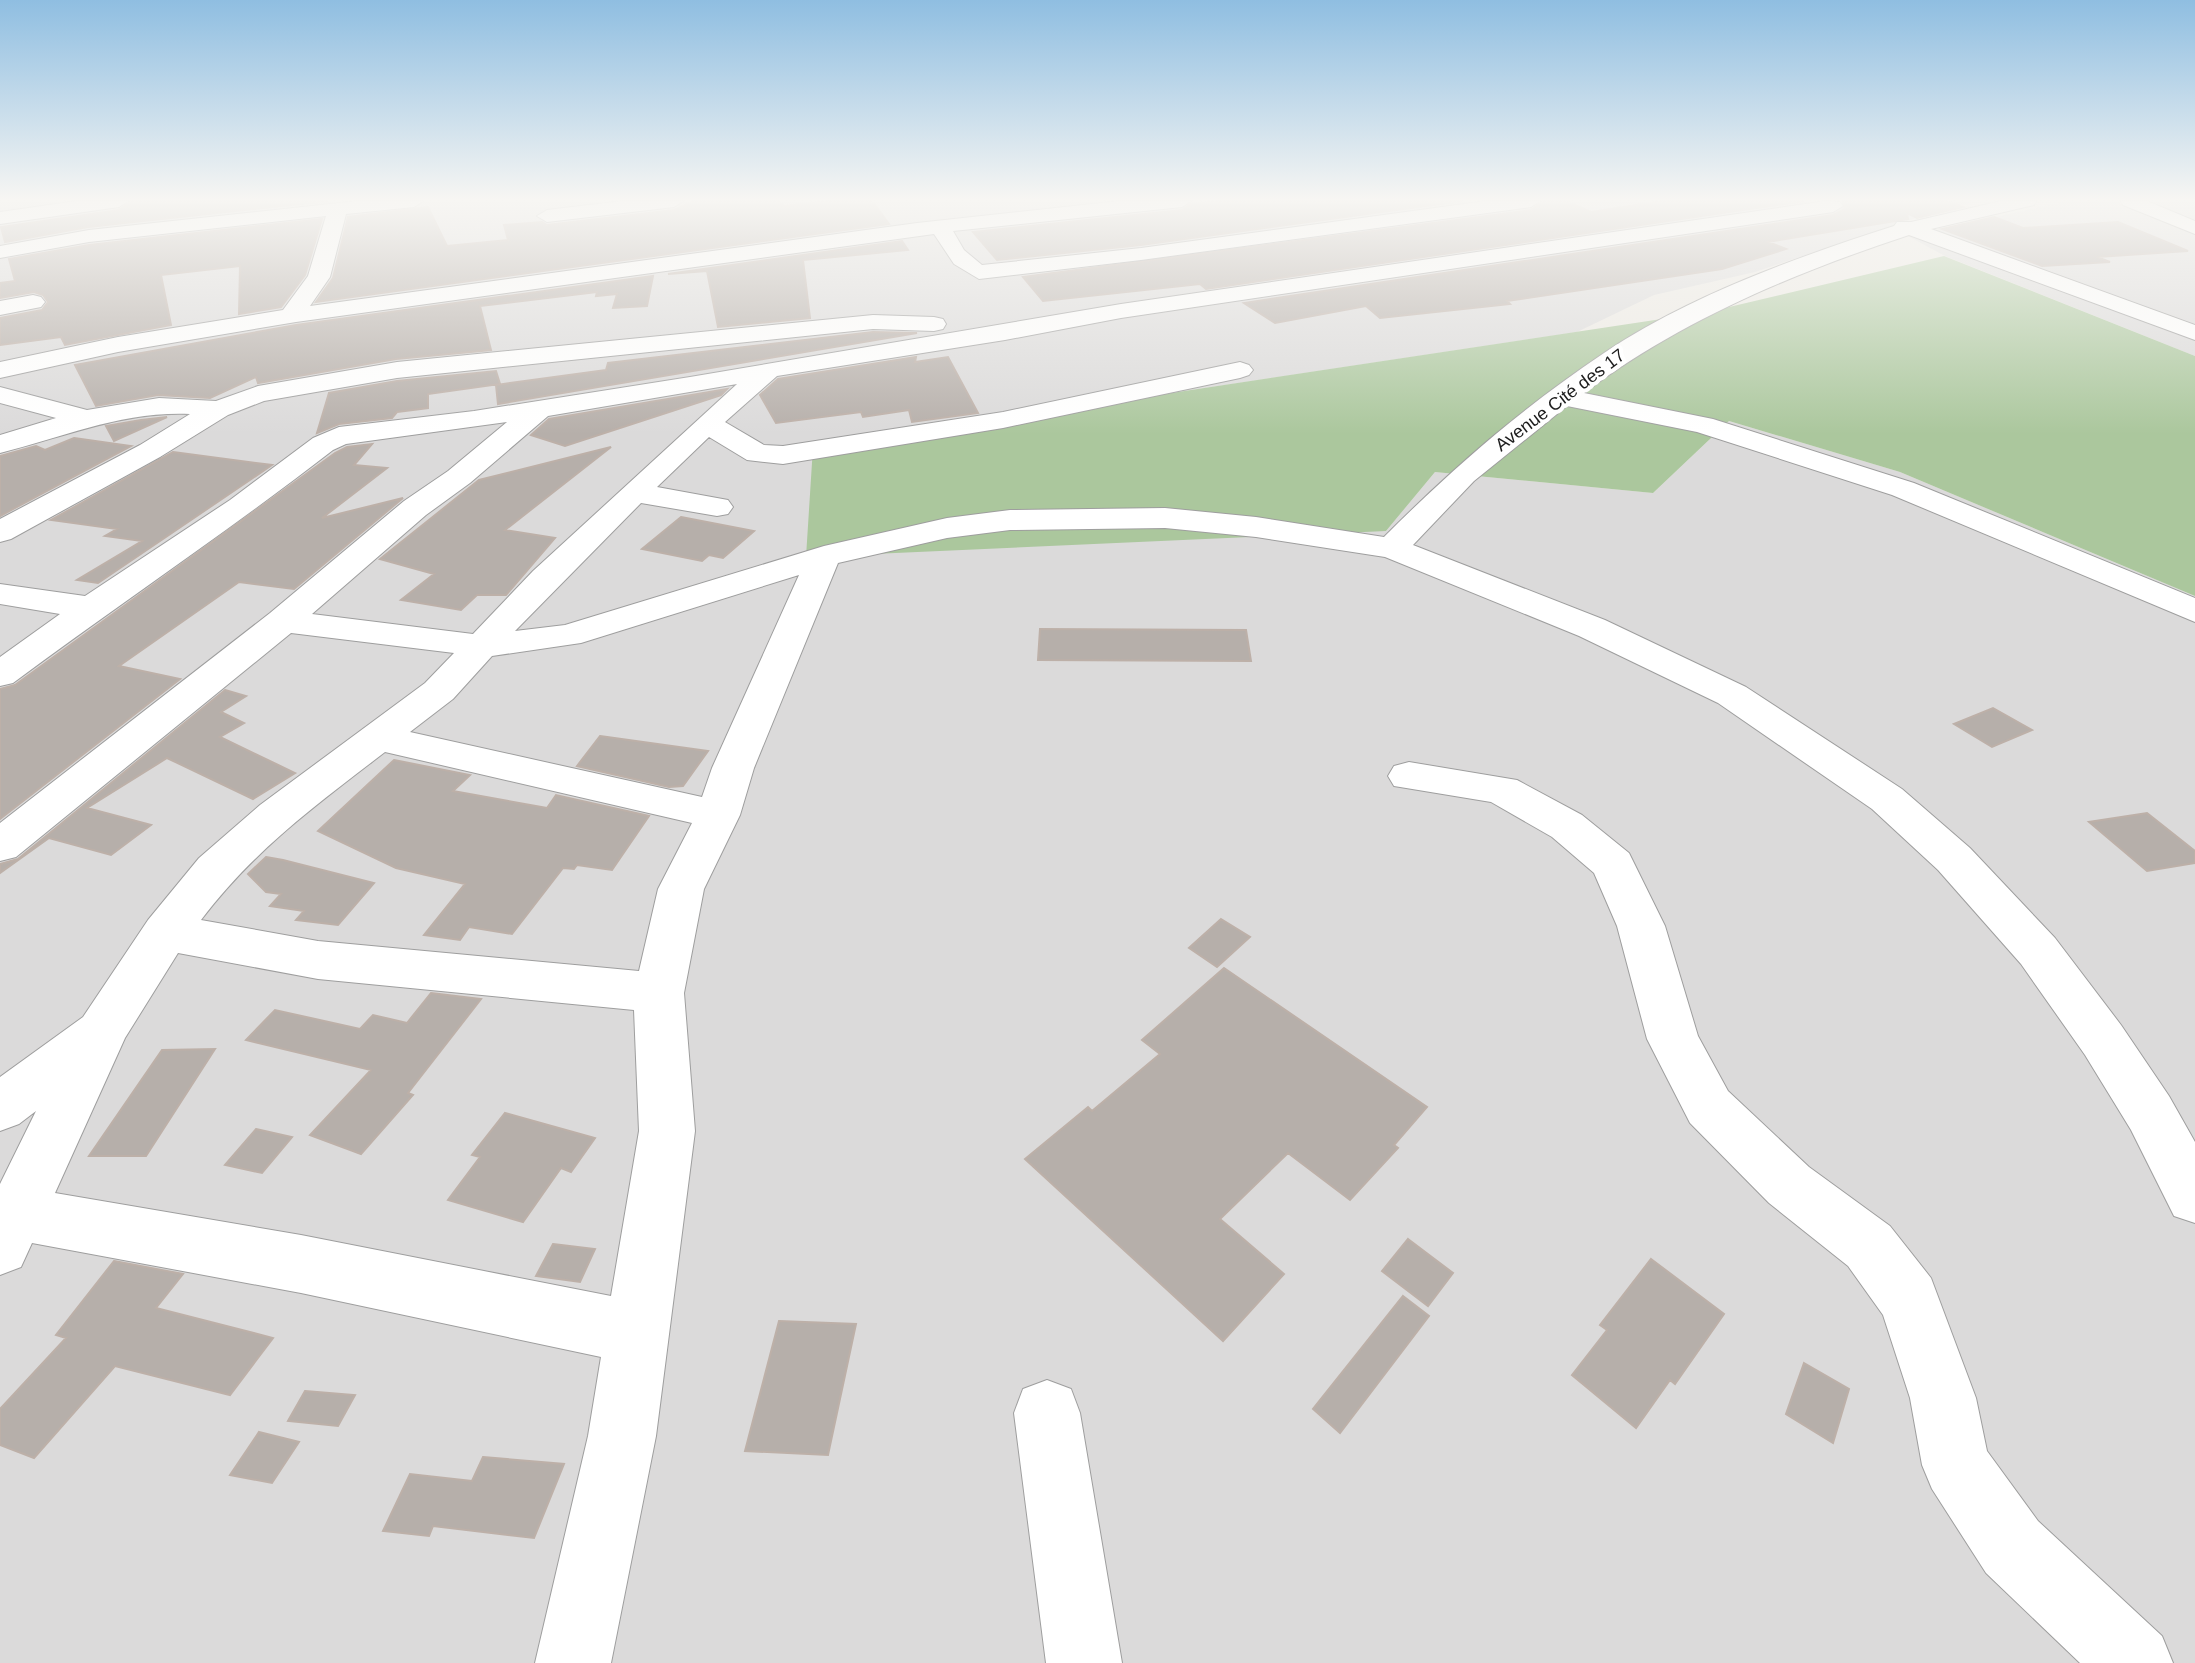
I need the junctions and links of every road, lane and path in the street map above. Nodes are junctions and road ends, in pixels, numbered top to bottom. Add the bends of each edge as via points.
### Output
1 (318, 279) edge
2 (518, 279) edge
3 (1344, 279) edge
4 (1770, 279) edge
5 (2047, 279) edge
6 (33, 302) dead end
7 (0, 308) edge
8 (292, 314) junction
9 (1005, 333) junction
10 (2195, 333) edge
11 (0, 370) edge
12 (769, 370) junction
13 (1240, 370) dead end
14 (0, 395) edge
15 (1564, 397) junction
16 (218, 409) junction
17 (539, 409) junction
18 (83, 417) junction
19 (707, 423) junction
20 (0, 444) edge
21 (637, 493) junction
22 (717, 507) dead end
23 (0, 532) edge
24 (1392, 548) junction
25 (824, 556) junction
26 (0, 594) edge
27 (91, 608) junction
28 (2195, 611) edge
29 (283, 621) junction
30 (483, 646) junction
31 (0, 675) edge
32 (375, 737) junction
33 (1409, 776) dead end
34 (718, 815) junction
35 (8, 833) edge
36 (165, 933) junction
37 (659, 993) junction
38 (103, 1029) junction
39 (0, 1108) edge
40 (2195, 1197) edge
41 (8, 1230) edge
42 (638, 1333) junction
43 (1047, 1413) dead end
44 (573, 1663) edge
45 (1084, 1663) edge
46 (2135, 1663) edge

1 - 8 street
2 - 8 street
3 - 9 street
4 - 15 street, Avenue Cité des 17 via 1716,301 1615,357
5 - 10 street
6 - 7 street
8 - 11 street via 77,351
9 - 12 street
9 - 16 street via 873,322 783,330 397,370 258,394
12 - 17 street
12 - 19 street
13 - 19 street via 1003,420 783,455 757,454
14 - 18 street
15 - 24 street, Avenue Cité des 17 via 1463,475
15 - 28 street via 1703,425 1903,489
16 - 18 street via 158,404
16 - 23 street
17 - 27 street via 339,436
17 - 29 street
18 - 20 street
19 - 21 street
21 - 22 street
21 - 30 street via 545,578
24 - 25 street via 1165,518 1078,518 947,528
24 - 40 street via 1592,628 1732,695 1887,799 1954,859 2038,951 2142,1101
25 - 30 street via 568,635
25 - 34 street
26 - 27 street
27 - 31 street
29 - 30 street
29 - 35 street
30 - 32 street via 439,691
32 - 34 street
32 - 36 street via 215,869
33 - 46 street via 1502,790 1567,826 1613,864 1641,926 1673,1039 1709,1107 1789,1185 1869,1246 1909,1299 1943,1398 1956,1465 2012,1547
34 - 37 street via 681,889
36 - 37 street via 318,960
36 - 38 street
37 - 42 street via 667,1131
38 - 39 street
38 - 41 street
41 - 42 street via 301,1264
42 - 44 street via 619,1451
43 - 45 street

